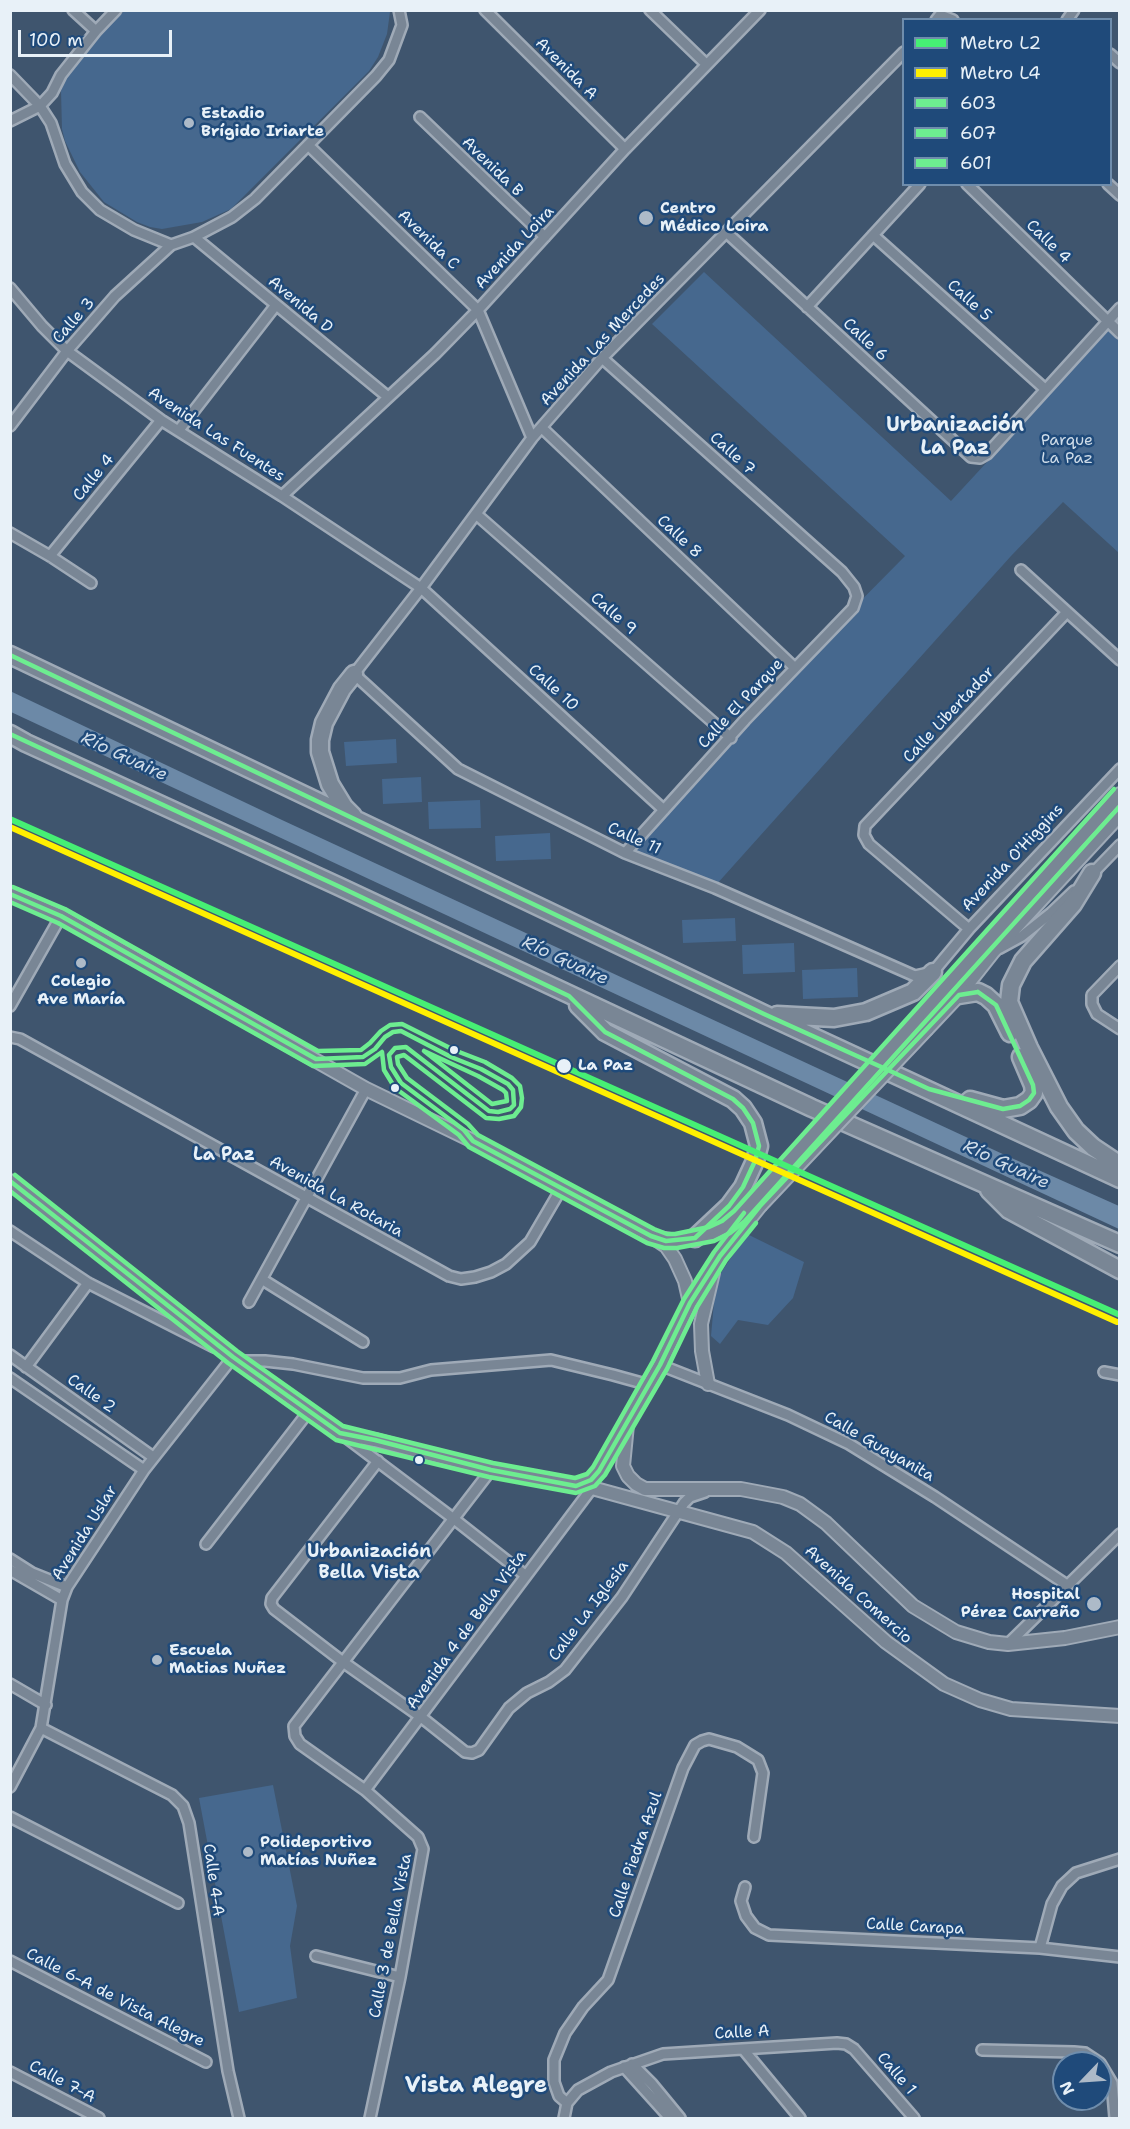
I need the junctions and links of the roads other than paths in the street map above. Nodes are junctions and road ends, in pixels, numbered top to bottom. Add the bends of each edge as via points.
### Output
1 (73, 10) edge
2 (116, 10) edge
3 (399, 10) edge
4 (485, 10) edge
5 (650, 10) edge
6 (760, 10) edge
7 (96, 31) junction
8 (902, 53) edge
9 (706, 64) junction
10 (10, 75) edge
11 (40, 106) junction
12 (420, 117) dead end
13 (10, 121) edge
14 (308, 144) junction
15 (625, 149) junction
16 (918, 186) edge
17 (970, 186) edge
18 (726, 232) junction
19 (873, 236) junction
20 (194, 237) junction
21 (545, 237) junction
22 (171, 245) junction
23 (10, 288) edge
24 (276, 305) junction
25 (807, 307) junction
26 (1119, 308) edge
27 (478, 310) junction
28 (1108, 321) junction
29 (1119, 333) edge
30 (67, 351) junction
31 (602, 358) junction
32 (1045, 389) junction
33 (388, 397) junction
34 (161, 420) junction
35 (10, 426) edge
36 (542, 428) junction
37 (179, 430) junction
38 (532, 438) junction
39 (282, 496) junction
40 (476, 514) junction
41 (10, 533) edge
42 (50, 556) junction
43 (1021, 570) dead end
44 (842, 572) joint
45 (91, 583) dead end
46 (421, 588) junction
47 (1067, 612) junction
48 (10, 655) edge
49 (1119, 660) edge
50 (795, 668) junction
51 (354, 674) junction
52 (10, 734) edge
53 (731, 738) junction
54 (1119, 769) edge
55 (1119, 794) edge
56 (664, 810) junction
57 (1119, 815) edge
58 (363, 824) junction
59 (1119, 845) edge
60 (625, 853) junction
61 (1092, 873) junction
62 (10, 894) edge
63 (61, 916) junction
64 (969, 929) junction
65 (993, 952) junction
66 (1119, 966) edge
67 (933, 972) junction
68 (959, 995) junction
69 (569, 996) junction
70 (10, 1006) edge
71 (764, 1014) junction
72 (1119, 1029) edge
73 (10, 1037) edge
74 (366, 1089) junction
75 (929, 1089) junction
76 (1119, 1165) edge
77 (1119, 1179) edge
78 (10, 1181) edge
79 (982, 1183) junction
80 (561, 1190) junction
81 (307, 1198) junction
82 (757, 1202) junction
83 (10, 1231) edge
84 (651, 1236) junction
85 (695, 1238) junction
86 (1119, 1244) edge
87 (720, 1256) junction
88 (1119, 1270) edge
89 (263, 1280) junction
90 (88, 1283) junction
91 (249, 1302) dead end
92 (690, 1303) junction
93 (363, 1342) dead end
94 (10, 1355) edge
95 (237, 1359) junction
96 (660, 1365) junction
97 (26, 1367) junction
98 (1104, 1372) dead end
99 (1119, 1376) edge
100 (10, 1378) edge
101 (708, 1384) junction
102 (648, 1388) junction
103 (309, 1411) junction
104 (627, 1425) junction
105 (340, 1433) junction
106 (153, 1457) junction
107 (378, 1461) junction
108 (144, 1470) junction
109 (491, 1470) junction
110 (576, 1486) junction
111 (592, 1488) junction
112 (718, 1488) junction
113 (679, 1511) junction
114 (454, 1519) junction
115 (1119, 1534) edge
116 (206, 1544) dead end
117 (10, 1560) edge
118 (10, 1570) edge
119 (525, 1575) junction
120 (1067, 1585) junction
121 (67, 1587) junction
122 (62, 1600) junction
123 (1119, 1627) edge
124 (1008, 1644) junction
125 (343, 1662) junction
126 (10, 1684) edge
127 (46, 1705) junction
128 (1119, 1716) edge
129 (421, 1717) junction
130 (41, 1728) junction
131 (10, 1787) edge
132 (365, 1790) junction
133 (10, 1817) edge
134 (754, 1837) dead end
135 (1119, 1859) edge
136 (745, 1887) dead end
137 (178, 1903) dead end
138 (1040, 1948) junction
139 (316, 1956) dead end
140 (1119, 1957) edge
141 (10, 1961) edge
142 (400, 1977) junction
143 (743, 2049) junction
144 (854, 2049) joint
145 (982, 2050) dead end
146 (1052, 2052) edge
147 (206, 2062) dead end
148 (628, 2065) junction
149 (10, 2072) edge
150 (1112, 2083) edge
151 (567, 2103) junction
152 (99, 2118) edge
153 (239, 2118) edge
154 (370, 2118) edge
155 (564, 2118) edge
156 (670, 2118) edge
157 (680, 2118) edge
158 (801, 2118) edge
159 (914, 2118) edge
160 (1115, 2118) edge

1 - 7 street
2 - 7 street
3 - 14 street via 402,25 388,60
4 - 15 street, Avenida A
5 - 9 street
6 - 9 street, Avenida Loira
7 - 11 street
8 - 18 street, Avenida Las Mercedes
9 - 15 street, Avenida Loira
10 - 11 street
11 - 13 street
11 - 22 street via 82,192 100,210 125,225
12 - 21 street, Avenida B
14 - 20 street via 247,205
14 - 27 street, Avenida C
15 - 21 street, Avenida Loira
16 - 19 street
17 - 28 street, Calle 4
18 - 25 street, Calle 6
18 - 31 street, Avenida Las Mercedes
19 - 25 street
19 - 32 street, Calle 5
20 - 22 street
20 - 24 street, Avenida D
21 - 27 street, Avenida Loira
22 - 30 street, Calle 3 via 115,296
23 - 30 street, Avenida Las Fuentes
24 - 33 street, Avenida D
24 - 37 street
25 - 32 street, Calle 6 via 971,458 987,454
26 - 28 street
27 - 33 street, Avenida Loira
27 - 38 street, Avenida C
28 - 29 street, Calle 4
28 - 32 street
30 - 34 street, Avenida Las Fuentes
30 - 35 street, Calle 3
31 - 36 street, Avenida Las Mercedes
31 - 44 street, Calle 7
33 - 39 street, Avenida Loira
34 - 37 street, Avenida Las Fuentes
34 - 42 street, Calle 4
36 - 38 street, Avenida Las Mercedes
36 - 50 street, Calle 8
37 - 39 street, Avenida Las Fuentes
38 - 40 street, Avenida Las Mercedes
39 - 46 street, Avenida Las Fuentes
40 - 46 street, Avenida Las Mercedes
40 - 53 street, Calle 9
41 - 42 street
42 - 45 street
43 - 47 street
44 - 50 street, Calle El Parque via 857,596 853,608
46 - 51 street, Avenida Las Mercedes
46 - 56 street, Calle 10
47 - 49 street
47 - 64 street, Calle Libertador via 865,826 869,844
48 - 58 highway
50 - 53 street, Calle El Parque
51 - 58 highway via 324,723 320,752 338,798
51 - 60 street, Calle 11 via 458,769
52 - 69 highway
53 - 56 street, Calle El Parque
54 - 64 street, Avenida O'Higgins
55 - 82 main road, bridge
56 - 60 street, Calle El Parque
57 - 65 main road
58 - 71 highway
59 - 61 street
60 - 67 street, Calle 11 via 715,888 908,974
61 - 65 street via 1044,919
61 - 76 highway via 1072,904 1023,961 1011,985 1009,1002 1064,1115 1092,1147
62 - 63 main road
63 - 70 street
63 - 74 main road
64 - 67 street, Avenida O'Higgins
65 - 68 main road
66 - 72 street via 1092,995 1097,1014
67 - 71 highway via 913,992 858,1014 822,1018
68 - 75 highway via 978,992 996,1005 1034,1093 1020,1106 1003,1109
68 - 82 main road, bridge
69 - 79 highway
69 - 85 highway via 605,1032 733,1099 753,1123 759,1146 743,1187
71 - 75 highway
73 - 81 street, Avenida La Rotaria via 20,1039
74 - 80 main road via 473,1141
74 - 81 street
75 - 77 highway
78 - 95 main road
79 - 86 highway
79 - 88 highway via 1009,1210
80 - 81 street, Avenida La Rotaria via 537,1233 521,1252 491,1272 461,1278 440,1272
80 - 84 main road
81 - 89 street
82 - 85 main road via 726,1227
82 - 87 main road
83 - 90 street
84 - 85 main road via 666,1241
84 - 92 main road via 666,1246 675,1259
87 - 92 main road
87 - 101 main road via 701,1324
89 - 91 street
89 - 93 street
90 - 95 street
90 - 97 street
92 - 96 main road
94 - 97 street, Calle 2
95 - 102 street via 292,1364 363,1378 400,1378 431,1370 551,1360 642,1383
95 - 103 main road
95 - 106 street, Avenida Uslar
96 - 101 street, Calle Guayanita
96 - 102 main road
97 - 106 street, Calle 2
98 - 99 street
100 - 108 street, Calle 2
101 - 120 street, Calle Guayanita via 849,1444
102 - 104 main road
103 - 105 main road
103 - 116 street
104 - 110 main road via 596,1477
104 - 112 main road via 623,1466 636,1484 645,1489
105 - 107 street
105 - 109 main road, Avenida Comercio
106 - 108 street, Avenida Uslar
107 - 114 street
107 - 125 street via 272,1598 274,1609
108 - 121 street, Avenida Uslar
109 - 110 main road, Avenida Comercio
109 - 114 street
110 - 111 main road, Avenida Comercio
111 - 113 main road, Avenida Comercio
111 - 119 street, Avenida 4 de Bella Vista
112 - 113 street, Calle La Iglesia via 690,1497
112 - 124 main road via 783,1497 800,1504 925,1614 956,1632
113 - 128 main road, Avenida Comercio via 753,1532 786,1553 902,1656 959,1691 1011,1709
113 - 129 street, Calle La Iglesia via 622,1597 565,1670 508,1708 479,1750 465,1752
114 - 119 street
114 - 125 street
115 - 120 street
117 - 121 street
118 - 122 street
119 - 129 street, Avenida 4 de Bella Vista
120 - 124 street
121 - 122 street, Avenida Uslar
122 - 127 street, Avenida Uslar
123 - 124 main road
125 - 129 street
125 - 132 street, Calle 3 de Bella Vista via 294,1726 295,1736 300,1744
126 - 127 street
127 - 130 street, Avenida Uslar
129 - 132 street, Avenida 4 de Bella Vista
130 - 131 street, Avenida Uslar
130 - 153 street, Calle 4-A via 172,1795 183,1806
132 - 142 street, Calle 3 de Bella Vista via 418,1837 423,1849
133 - 137 street
134 - 151 street, Calle Piedra Azul via 762,1773 758,1760 737,1747 709,1739 695,1745 683,1768 608,1980 565,2033 554,2060 554,2082 559,2096
135 - 138 street via 1076,1873 1062,1886 1052,1904
136 - 138 street, Calle Carapa via 741,1901 746,1916 755,1928 768,1935
138 - 140 street, Calle Carapa
139 - 142 street
141 - 147 street, Calle 6-A de Vista Alegre
142 - 154 street, Calle 3 de Bella Vista
143 - 144 street, Calle A via 837,2043
143 - 148 street, Calle A via 663,2054
143 - 158 street
144 - 159 street, Calle 1
145 - 146 street
148 - 151 street via 578,2090
148 - 156 street
148 - 157 street via 652,2084
149 - 152 street, Calle 7-A
150 - 160 street
151 - 155 street

